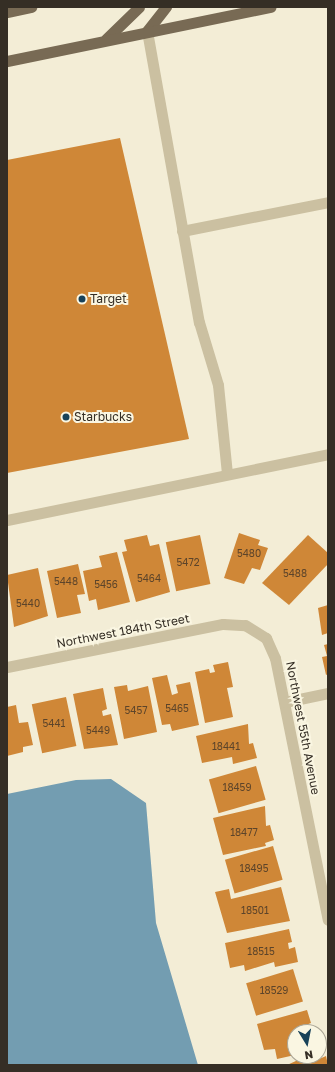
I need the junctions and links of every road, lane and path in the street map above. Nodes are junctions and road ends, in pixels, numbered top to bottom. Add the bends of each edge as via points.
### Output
1 (30, 7) edge
2 (140, 7) edge
3 (166, 7) edge
4 (271, 7) edge
5 (7, 12) edge
6 (147, 32) junction
7 (104, 41) junction
8 (7, 61) edge
9 (328, 202) edge
10 (182, 231) junction
11 (328, 454) edge
12 (227, 474) junction
13 (7, 520) edge
14 (245, 625) joint
15 (7, 667) edge
16 (328, 693) edge
17 (284, 702) junction
18 (328, 917) edge

1 - 5 main road
2 - 7 main road
3 - 6 main road
4 - 6 main road
6 - 7 main road
6 - 10 street
7 - 8 main road
9 - 10 street
10 - 12 street via 199,322 218,385
11 - 12 street
12 - 13 street
14 - 15 street, Northwest 184th Street via 223,624
14 - 17 street, Northwest 55th Avenue via 266,638 275,658
16 - 17 street
17 - 18 street, Northwest 55th Avenue

